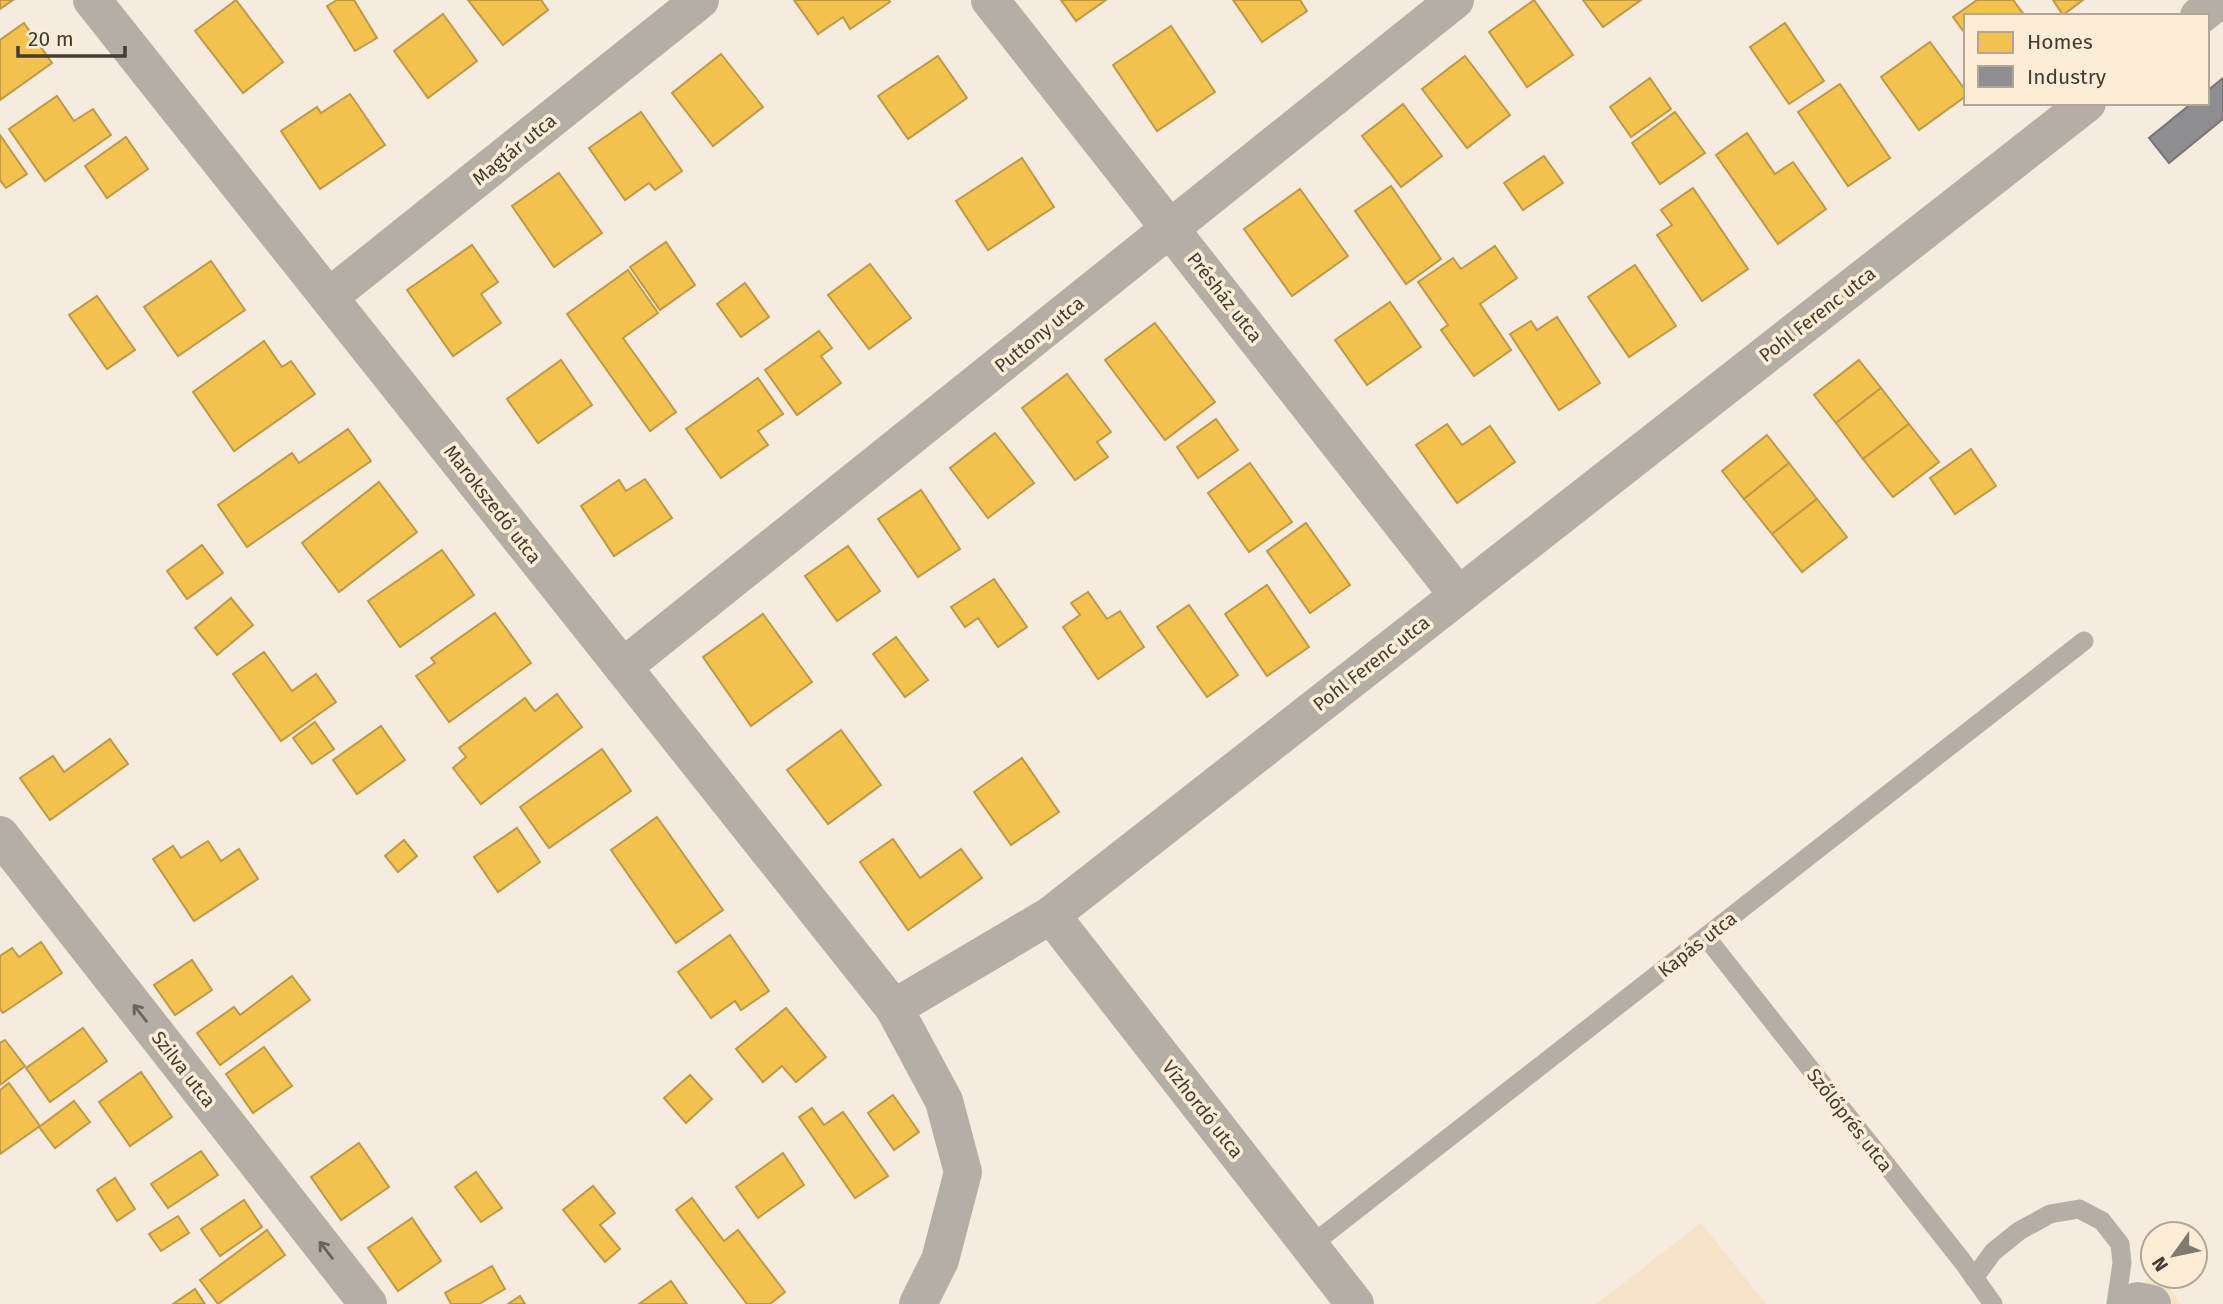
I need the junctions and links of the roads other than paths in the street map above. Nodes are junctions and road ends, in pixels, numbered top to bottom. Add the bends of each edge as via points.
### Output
1 (92, 0) edge
2 (700, 0) edge
3 (990, 0) edge
4 (1455, 0) edge
5 (2219, 0) edge
6 (2202, 14) edge
7 (2084, 105) edge
8 (1171, 228) junction
9 (329, 297) junction
10 (1458, 595) junction
11 (2084, 641) dead end
12 (623, 667) junction
13 (0, 835) edge
14 (1051, 915) junction
15 (1706, 937) junction
16 (894, 1008) junction
17 (1310, 1246) junction
18 (1974, 1278) junction
19 (368, 1304) edge
20 (918, 1304) edge
21 (1355, 1304) edge
22 (1993, 1304) edge
23 (2116, 1304) edge
24 (2128, 1304) edge
25 (2152, 1304) edge

1 - 9 street, Marokszedő utca
2 - 9 street, Magtár utca
3 - 8 street, Présház utca
4 - 8 street, Puttony utca
5 - 6 street
7 - 10 street, Pohl Ferenc utca
8 - 10 street, Présház utca
8 - 12 street, Puttony utca
9 - 12 street, Marokszedő utca
10 - 14 street, Pohl Ferenc utca
11 - 15 lane, Kapás utca
12 - 16 street, Marokszedő utca
19 -> 13 street, Szilva utca
14 - 16 street, Pohl Ferenc utca
14 - 17 street, Vízhordó utca
15 - 17 lane, Kapás utca
15 - 18 lane, Szőlőprés utca
16 - 20 street via 944,1101 963,1172 940,1260
17 - 21 street, Vízhordó utca
18 - 22 lane, Szőlőprés utca
18 - 23 lane via 1993,1252 2019,1231 2050,1214 2079,1209 2102,1221 2120,1244
24 - 25 street

